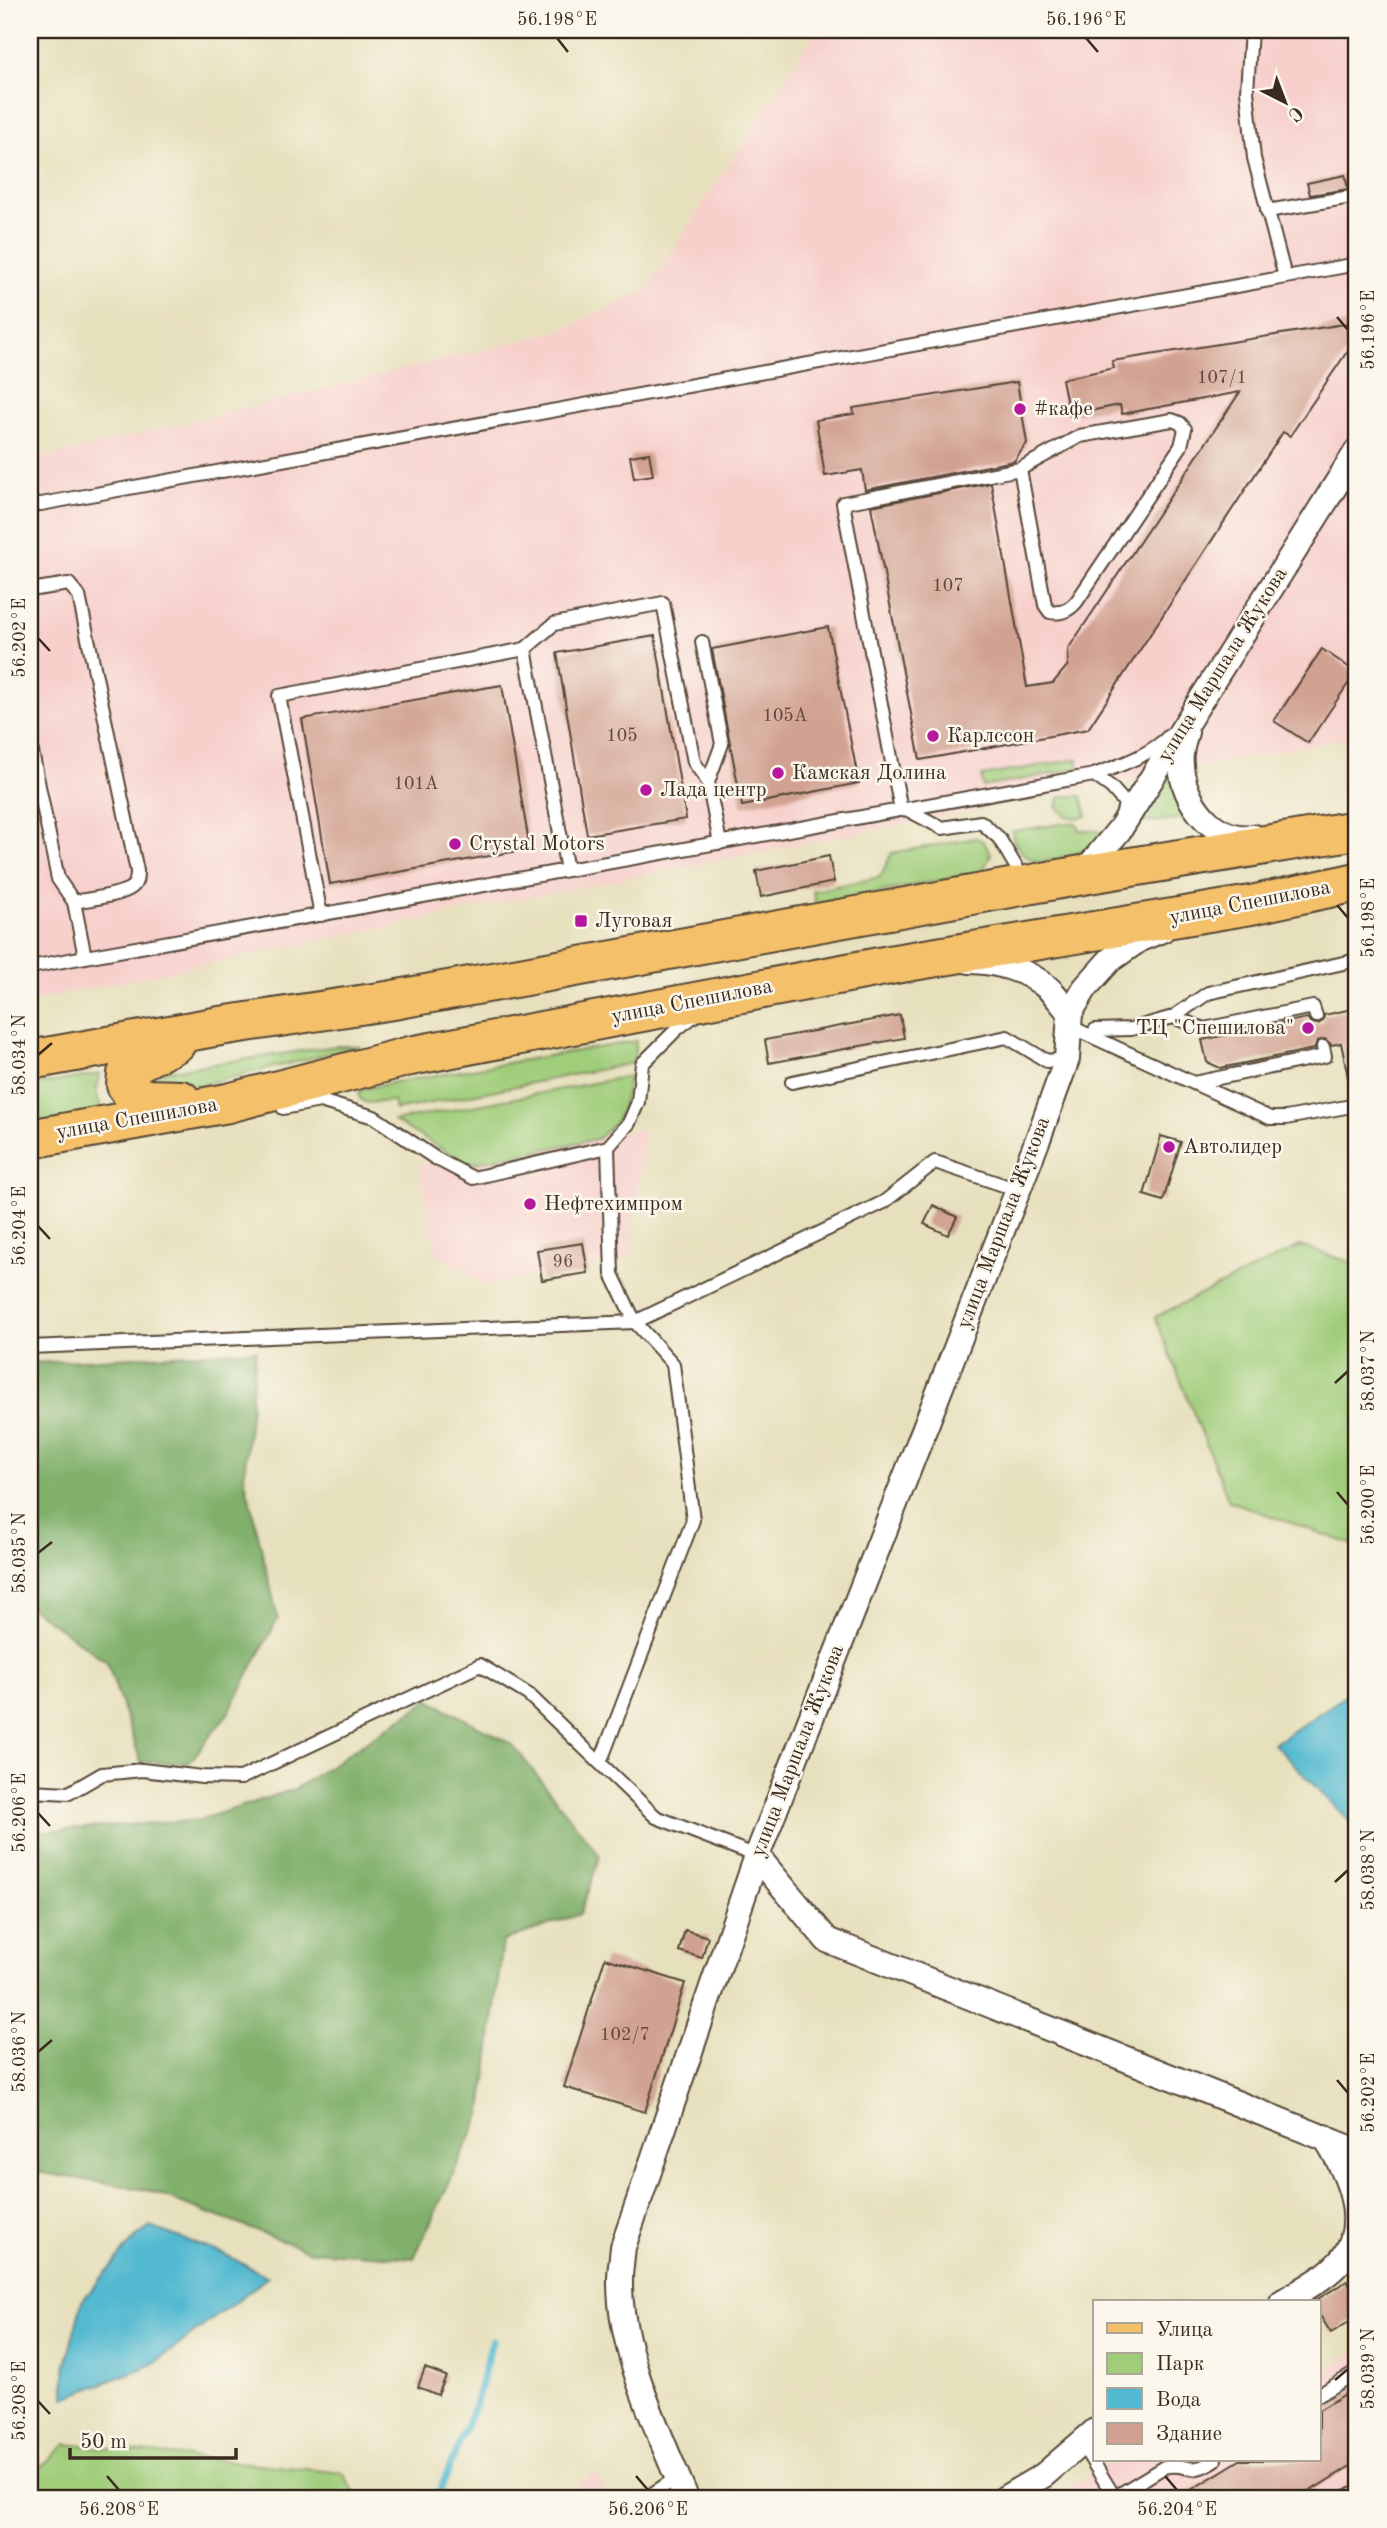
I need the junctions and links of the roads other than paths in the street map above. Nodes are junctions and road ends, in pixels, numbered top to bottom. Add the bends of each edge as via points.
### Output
1 (1251, 30) edge
2 (1357, 196) edge
3 (1267, 211) junction
4 (1357, 264) edge
5 (1285, 277) junction
6 (1357, 451) edge
7 (1020, 469) junction
8 (30, 506) edge
9 (30, 590) edge
10 (702, 642) dead end
11 (525, 649) junction
12 (1194, 711) junction
13 (30, 742) edge
14 (1094, 775) junction
15 (708, 782) junction
16 (904, 809) junction
17 (1120, 829) junction
18 (1351, 830) edge
19 (720, 843) junction
20 (567, 870) junction
21 (1082, 875) junction
22 (1357, 882) edge
23 (1027, 885) junction
24 (74, 902) junction
25 (1251, 905) junction
26 (321, 915) junction
27 (85, 957) junction
28 (1357, 960) edge
29 (895, 964) junction
30 (30, 967) edge
31 (744, 993) junction
32 (1316, 1016) dead end
33 (1173, 1017) junction
34 (1069, 1020) junction
35 (220, 1026) junction
36 (1095, 1030) dead end
37 (1323, 1047) dead end
38 (1067, 1059) junction
39 (30, 1060) edge
40 (792, 1082) dead end
41 (1194, 1083) junction
42 (1357, 1105) edge
43 (254, 1107) junction
44 (30, 1139) edge
45 (608, 1147) junction
46 (1018, 1191) junction
47 (635, 1322) junction
48 (30, 1347) edge
49 (600, 1763) junction
50 (30, 1791) edge
51 (757, 1856) junction
52 (1325, 2137) junction
53 (1357, 2151) edge
54 (1357, 2265) edge
55 (1322, 2276) junction
56 (1285, 2300) edge
57 (1352, 2375) dead end
58 (1320, 2394) edge
59 (1088, 2437) edge
60 (1099, 2462) edge
61 (1211, 2462) edge
62 (682, 2488) edge
63 (1357, 2491) edge
64 (646, 2498) edge
65 (1006, 2498) edge
66 (1115, 2498) edge
67 (1345, 2498) edge

1 - 3 lane via 1247,91 1254,158
2 - 3 lane
3 - 5 lane
4 - 5 lane
5 - 8 lane
6 - 12 street, улица Маршала Жукова
7 - 7 lane via 1045,605 1050,612 1063,611 1077,601 1181,446 1185,429 1172,420 1080,436
7 - 16 lane via 843,503
9 - 24 lane via 69,584 79,596 137,871 133,887 123,892
10 - 15 lane via 722,744
11 - 15 lane via 554,624 663,603 694,762
11 - 20 lane
11 - 26 lane via 279,696
12 - 14 lane via 1163,743
12 - 17 street, улица Маршала Жукова
12 - 18 street via 1180,755 1189,798 1203,819 1225,833 1245,838
13 - 24 lane via 58,879
14 - 16 lane
14 - 17 lane via 1125,803
15 - 19 lane
16 - 19 lane
16 - 23 lane via 942,828 981,822 999,838
17 - 21 street, улица Маршала Жукова
18 - 21 main road
19 - 20 lane
20 - 26 lane
21 - 23 main road
22 - 25 main road, улица Спешилова
23 - 35 main road via 393,1000
24 - 27 lane
25 - 29 main road, улица Спешилова
25 - 34 street via 1182,922 1140,939 1110,960 1085,988
26 - 27 lane
27 - 30 lane
28 - 33 lane via 1208,993
29 - 31 main road, улица Спешилова
29 - 34 street via 979,961 1018,969 1047,987
31 - 43 main road, улица Спешилова via 410,1056
31 - 45 lane via 699,1013 642,1064 638,1102 629,1124
32 - 33 lane via 1313,1007 1204,1029
33 - 36 lane via 1131,1029
34 - 38 street, улица Маршала Жукова
34 - 41 lane
35 - 39 main road
35 - 43 main road via 138,1062 127,1074 125,1085 133,1096 148,1099
37 - 41 lane via 1325,1056
38 - 40 lane via 1047,1061 1007,1037
38 - 46 street, улица Маршала Жукова
41 - 42 lane via 1270,1118
43 - 44 main road, улица Спешилова
43 - 45 lane via 320,1101 347,1107 374,1116 473,1178
45 - 47 lane via 612,1274
46 - 47 lane via 935,1162 884,1202
46 - 51 street, улица Маршала Жукова
47 - 48 lane
47 - 49 lane via 673,1364 693,1520
49 - 50 lane via 529,1695 480,1665 241,1778 142,1770 102,1774 69,1793
49 - 51 lane via 656,1817
51 - 52 street via 827,1940
51 - 62 street, улица Маршала Жукова via 623,2247 620,2280 633,2359
52 - 53 street
52 - 55 street via 1347,2175 1354,2214 1348,2248
54 - 55 street
55 - 56 street
57 - 58 lane
59 - 65 street via 1044,2475
60 - 66 lane
61 - 66 lane via 1195,2470 1164,2467
62 - 64 lane
63 - 67 lane

